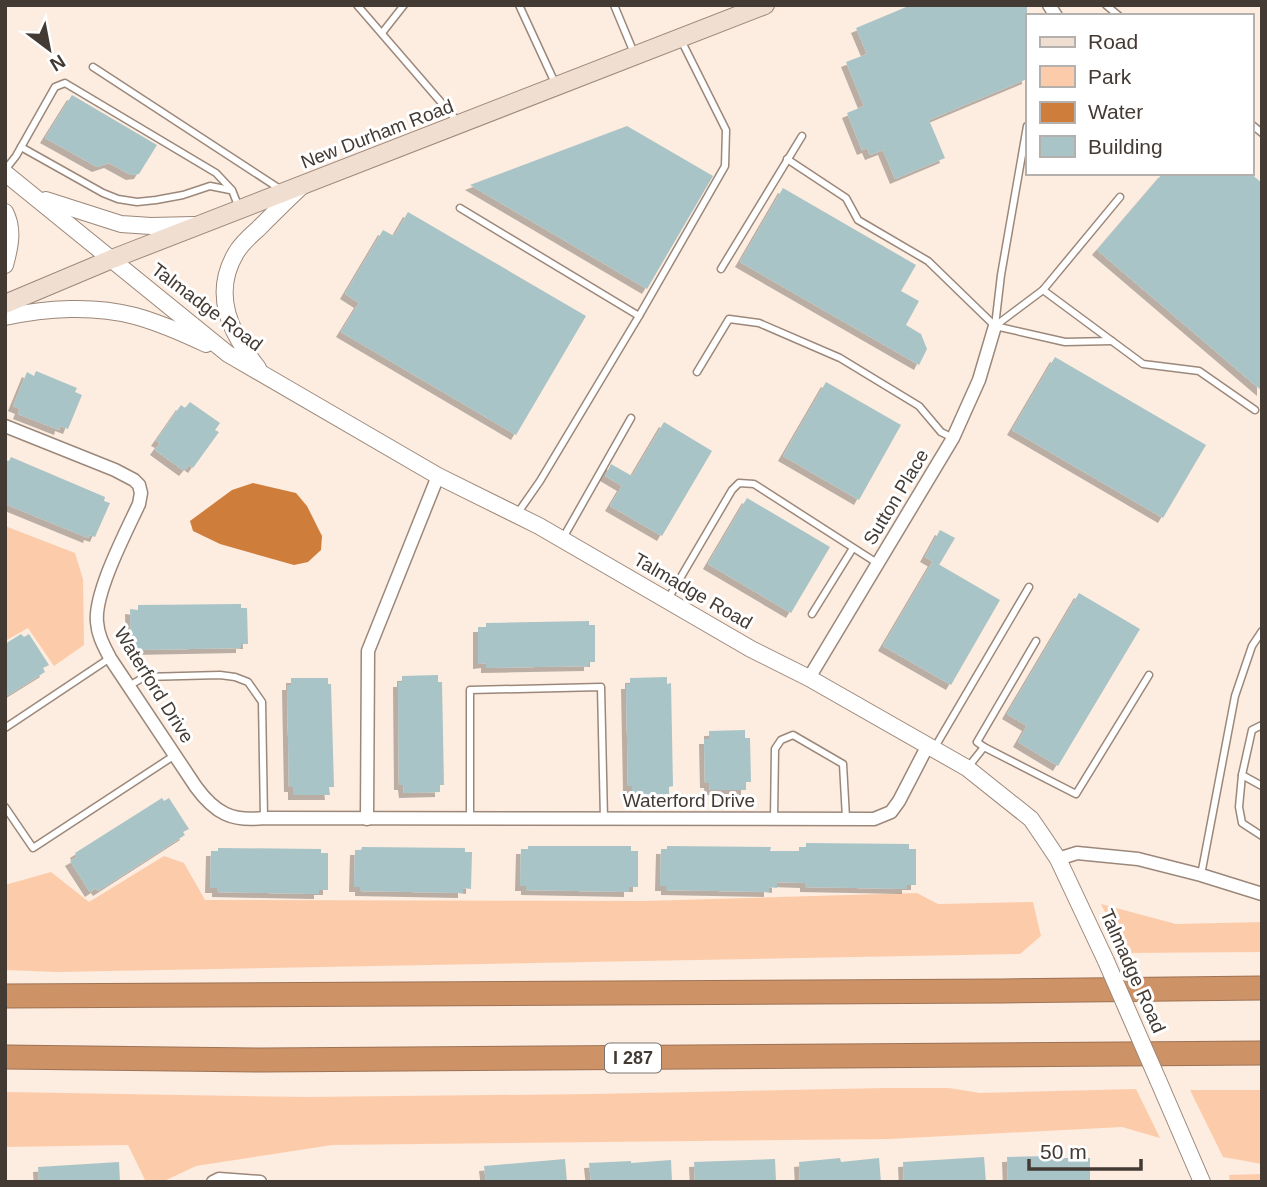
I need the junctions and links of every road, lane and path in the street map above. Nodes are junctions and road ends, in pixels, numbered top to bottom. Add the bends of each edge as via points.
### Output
1 (357, 5) edge
2 (404, 5) edge
3 (519, 5) edge
4 (614, 5) edge
5 (765, 5) edge
6 (382, 33) junction
7 (680, 38) junction
8 (635, 55) junction
9 (93, 67) dead end
10 (556, 86) junction
11 (460, 124) junction
12 (1026, 131) edge
13 (802, 135) dead end
14 (21, 147) junction
15 (787, 159) junction
16 (5, 172) edge
17 (302, 186) junction
18 (232, 190) junction
19 (285, 192) junction
20 (34, 196) junction
21 (1120, 197) dead end
22 (460, 208) dead end
23 (240, 210) junction
24 (5, 212) edge
25 (200, 225) junction
26 (112, 259) junction
27 (5, 265) edge
28 (721, 269) dead end
29 (1043, 290) junction
30 (5, 304) edge
31 (639, 316) junction
32 (5, 317) edge
33 (995, 326) junction
34 (1112, 341) junction
35 (228, 354) junction
36 (697, 372) dead end
37 (264, 375) junction
38 (1255, 410) dead end
39 (631, 418) dead end
40 (5, 426) edge
41 (953, 438) junction
42 (438, 476) junction
43 (516, 515) junction
44 (562, 540) junction
45 (853, 548) junction
46 (879, 564) junction
47 (1029, 587) dead end
48 (667, 600) junction
49 (812, 614) dead end
50 (1262, 631) edge
51 (1036, 641) dead end
52 (110, 658) junction
53 (1149, 676) dead end
54 (808, 678) junction
55 (129, 686) junction
56 (1262, 725) edge
57 (5, 728) edge
58 (931, 747) junction
59 (985, 747) junction
60 (175, 755) junction
61 (967, 768) junction
62 (1242, 775) junction
63 (1262, 786) edge
64 (5, 807) edge
65 (264, 818) junction
66 (846, 818) junction
67 (367, 819) junction
68 (470, 819) junction
69 (604, 819) junction
70 (774, 819) junction
71 (1262, 836) edge
72 (1058, 859) junction
73 (1201, 875) junction
74 (1262, 894) edge
75 (1262, 988) edge
76 (5, 996) edge
77 (1262, 1053) edge
78 (5, 1057) edge
79 (213, 1182) edge
80 (260, 1182) edge
81 (1202, 1182) edge

1 - 6 lane
2 - 6 lane
3 - 10 lane
4 - 8 lane
5 - 7 main road, New Durham Road
6 - 11 lane
7 - 8 main road, New Durham Road
7 - 31 lane via 726,130 725,166
8 - 10 main road, New Durham Road
9 - 19 lane
10 - 11 main road, New Durham Road
11 - 17 main road, New Durham Road
12 - 33 lane
13 - 15 lane
14 - 16 lane
14 - 18 lane via 118,199 156,200 210,186
14 - 18 lane via 55,87 65,83 216,173
15 - 28 lane
15 - 33 lane via 846,198 858,220 928,261
16 - 20 street, Talmadge Road
17 - 19 main road, New Durham Road
17 - 37 street via 237,251 224,287 231,325
18 - 23 lane
19 - 23 main road, New Durham Road
20 - 25 street via 121,224
20 - 26 street, Talmadge Road
21 - 29 lane
22 - 31 lane
23 - 25 main road, New Durham Road
24 - 27 street via 11,241
25 - 26 main road, New Durham Road
26 - 30 main road, New Durham Road
26 - 35 street, Talmadge Road
29 - 33 lane
29 - 34 lane
31 - 43 lane
32 - 35 street via 94,310 133,315
33 - 34 lane via 1065,342
33 - 41 street, Sutton Place via 979,380
34 - 38 lane via 1143,364 1199,371
35 - 37 street, Talmadge Road
36 - 41 lane via 729,320 759,323 840,358 919,406 941,432
37 - 42 street, Talmadge Road
39 - 44 lane
40 - 52 street, Waterford Drive via 115,470 139,485 139,504 98,604 99,636
41 - 46 street, Sutton Place
42 - 43 street, Talmadge Road
42 - 67 street via 368,651
43 - 44 street, Talmadge Road
44 - 48 street, Talmadge Road
45 - 46 lane
45 - 48 lane via 754,484 739,483
45 - 49 lane
46 - 54 street, Sutton Place
47 - 58 lane
48 - 54 street, Talmadge Road
50 - 73 lane via 1235,696
51 - 59 lane via 977,742
52 - 55 street, Waterford Drive
52 - 57 lane
53 - 59 lane via 1076,794
54 - 58 street, Talmadge Road
55 - 60 street, Waterford Drive
55 - 65 lane via 144,677 220,675 248,682 262,702
56 - 62 lane via 1252,730
58 - 61 street, Talmadge Road
58 - 66 street, Waterford Drive via 891,812 874,819
59 - 61 lane
60 - 64 lane via 33,848
60 - 65 street, Waterford Drive via 212,806 246,820
61 - 72 street, Talmadge Road via 1031,819
62 - 63 lane
62 - 71 lane via 1242,823
65 - 67 street, Waterford Drive
66 - 70 street, Waterford Drive
66 - 70 lane via 843,764 793,735 780,740 775,749
67 - 68 street, Waterford Drive
68 - 69 street, Waterford Drive
68 - 69 lane via 470,690 601,687
69 - 70 street, Waterford Drive
72 - 73 street via 1087,853 1138,859
72 - 81 street, Talmadge Road, bridge
73 - 74 street
75 - 76 highway
77 - 78 highway, I 287 via 263,1060
79 - 80 street

